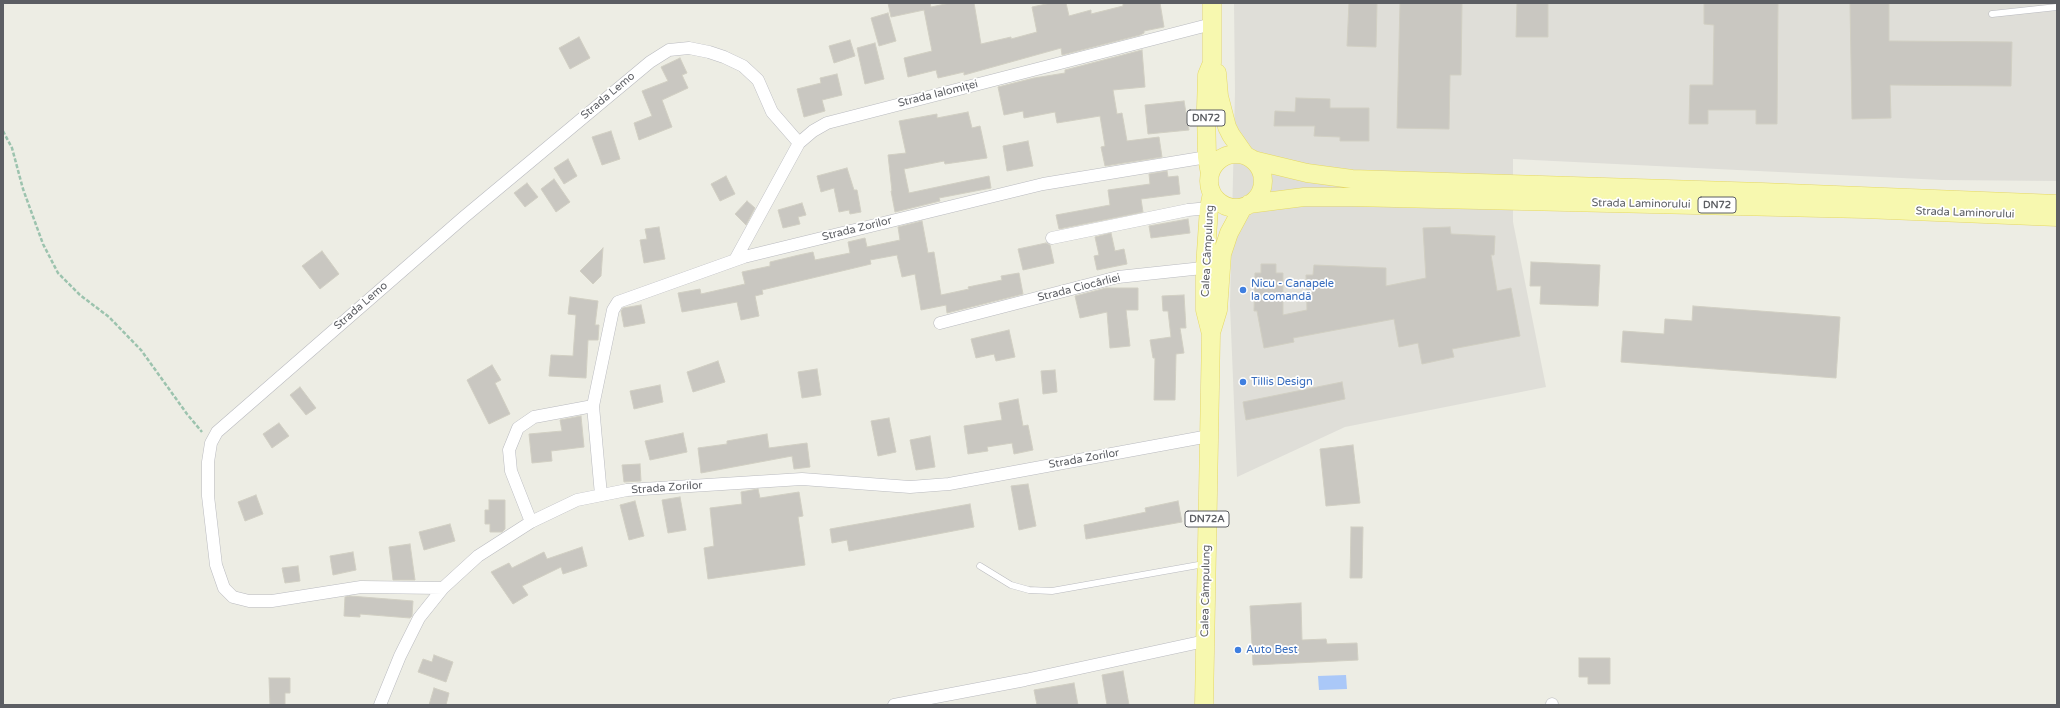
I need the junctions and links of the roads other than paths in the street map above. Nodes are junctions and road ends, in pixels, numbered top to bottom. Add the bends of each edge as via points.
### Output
1 (1212, 3) edge
2 (2057, 8) edge
3 (1992, 14) dead end
4 (1212, 24) junction
5 (1212, 63) junction
6 (799, 143) junction
7 (1207, 157) junction
8 (1249, 157) junction
9 (1210, 174) junction
10 (1211, 200) junction
11 (2057, 204) edge
12 (1246, 206) junction
13 (2057, 217) edge
14 (1052, 238) dead end
15 (734, 260) junction
16 (1212, 267) junction
17 (940, 323) dead end
18 (593, 406) junction
19 (1209, 436) junction
20 (600, 495) junction
21 (530, 522) junction
22 (1207, 564) junction
23 (980, 566) dead end
24 (442, 588) junction
25 (1206, 642) junction
26 (380, 705) edge
27 (894, 705) edge
28 (1204, 705) edge

1 - 4 main road, Calea Câmpulung / DN72
2 - 3 lane
4 - 5 main road, Calea Câmpulung / DN72
4 - 6 street, Strada Ialomiței via 827,123
5 - 7 main road, Calea Câmpulung / DN72 via 1207,75
5 - 8 main road, Calea Câmpulung / DN72 via 1218,76 1219,96 1227,127
6 - 15 street, Strada Ialomiței
6 - 24 street, Strada Lemo via 772,112 758,80 743,66 709,52 690,48 670,50 650,62 464,217 217,432 211,443 208,462 212,540 216,565 224,588 233,597 249,601 272,601 361,587
7 - 9 main road, Calea Câmpulung / DN72
7 - 15 street, Strada Zorilor via 1043,184
8 - 9 main road via 1236,154 1220,160
8 - 11 main road, Strada Laminorului via 1294,170 1335,177 1377,180
8 - 12 main road, Calea Câmpulung / DN72 via 1259,166 1263,183 1261,191
9 - 10 main road, Calea Câmpulung / DN72
10 - 12 main road, Calea Câmpulung / DN72 via 1216,199 1229,207
10 - 14 street via 1188,210
10 - 16 main road, Calea Câmpulung / DN72A
12 - 13 main road, Strada Laminorului / DN72 via 1304,197 1352,197 1864,209
12 - 16 main road, Calea Câmpulung / DN72A
15 - 18 street, Strada Zorilor via 618,302 614,310
16 - 17 street, Strada Ciocârliei via 1118,277
16 - 19 main road, Calea Câmpulung / DN72A via 1205,310 1211,334
18 - 20 street, Strada Zorilor
18 - 21 street via 534,417 518,428 509,450 512,472
19 - 20 street, Strada Zorilor via 948,484 910,487 802,479 627,490
19 - 22 main road, Calea Câmpulung / DN72A
20 - 21 street, Strada Zorilor via 577,500
21 - 24 street, Strada Zorilor via 478,556
22 - 23 lane via 1052,591 1029,590 1011,585
22 - 25 main road, Calea Câmpulung / DN72A
24 - 26 street, Strada Zorilor via 419,618
25 - 27 street
25 - 28 main road, Calea Câmpulung / DN72A

